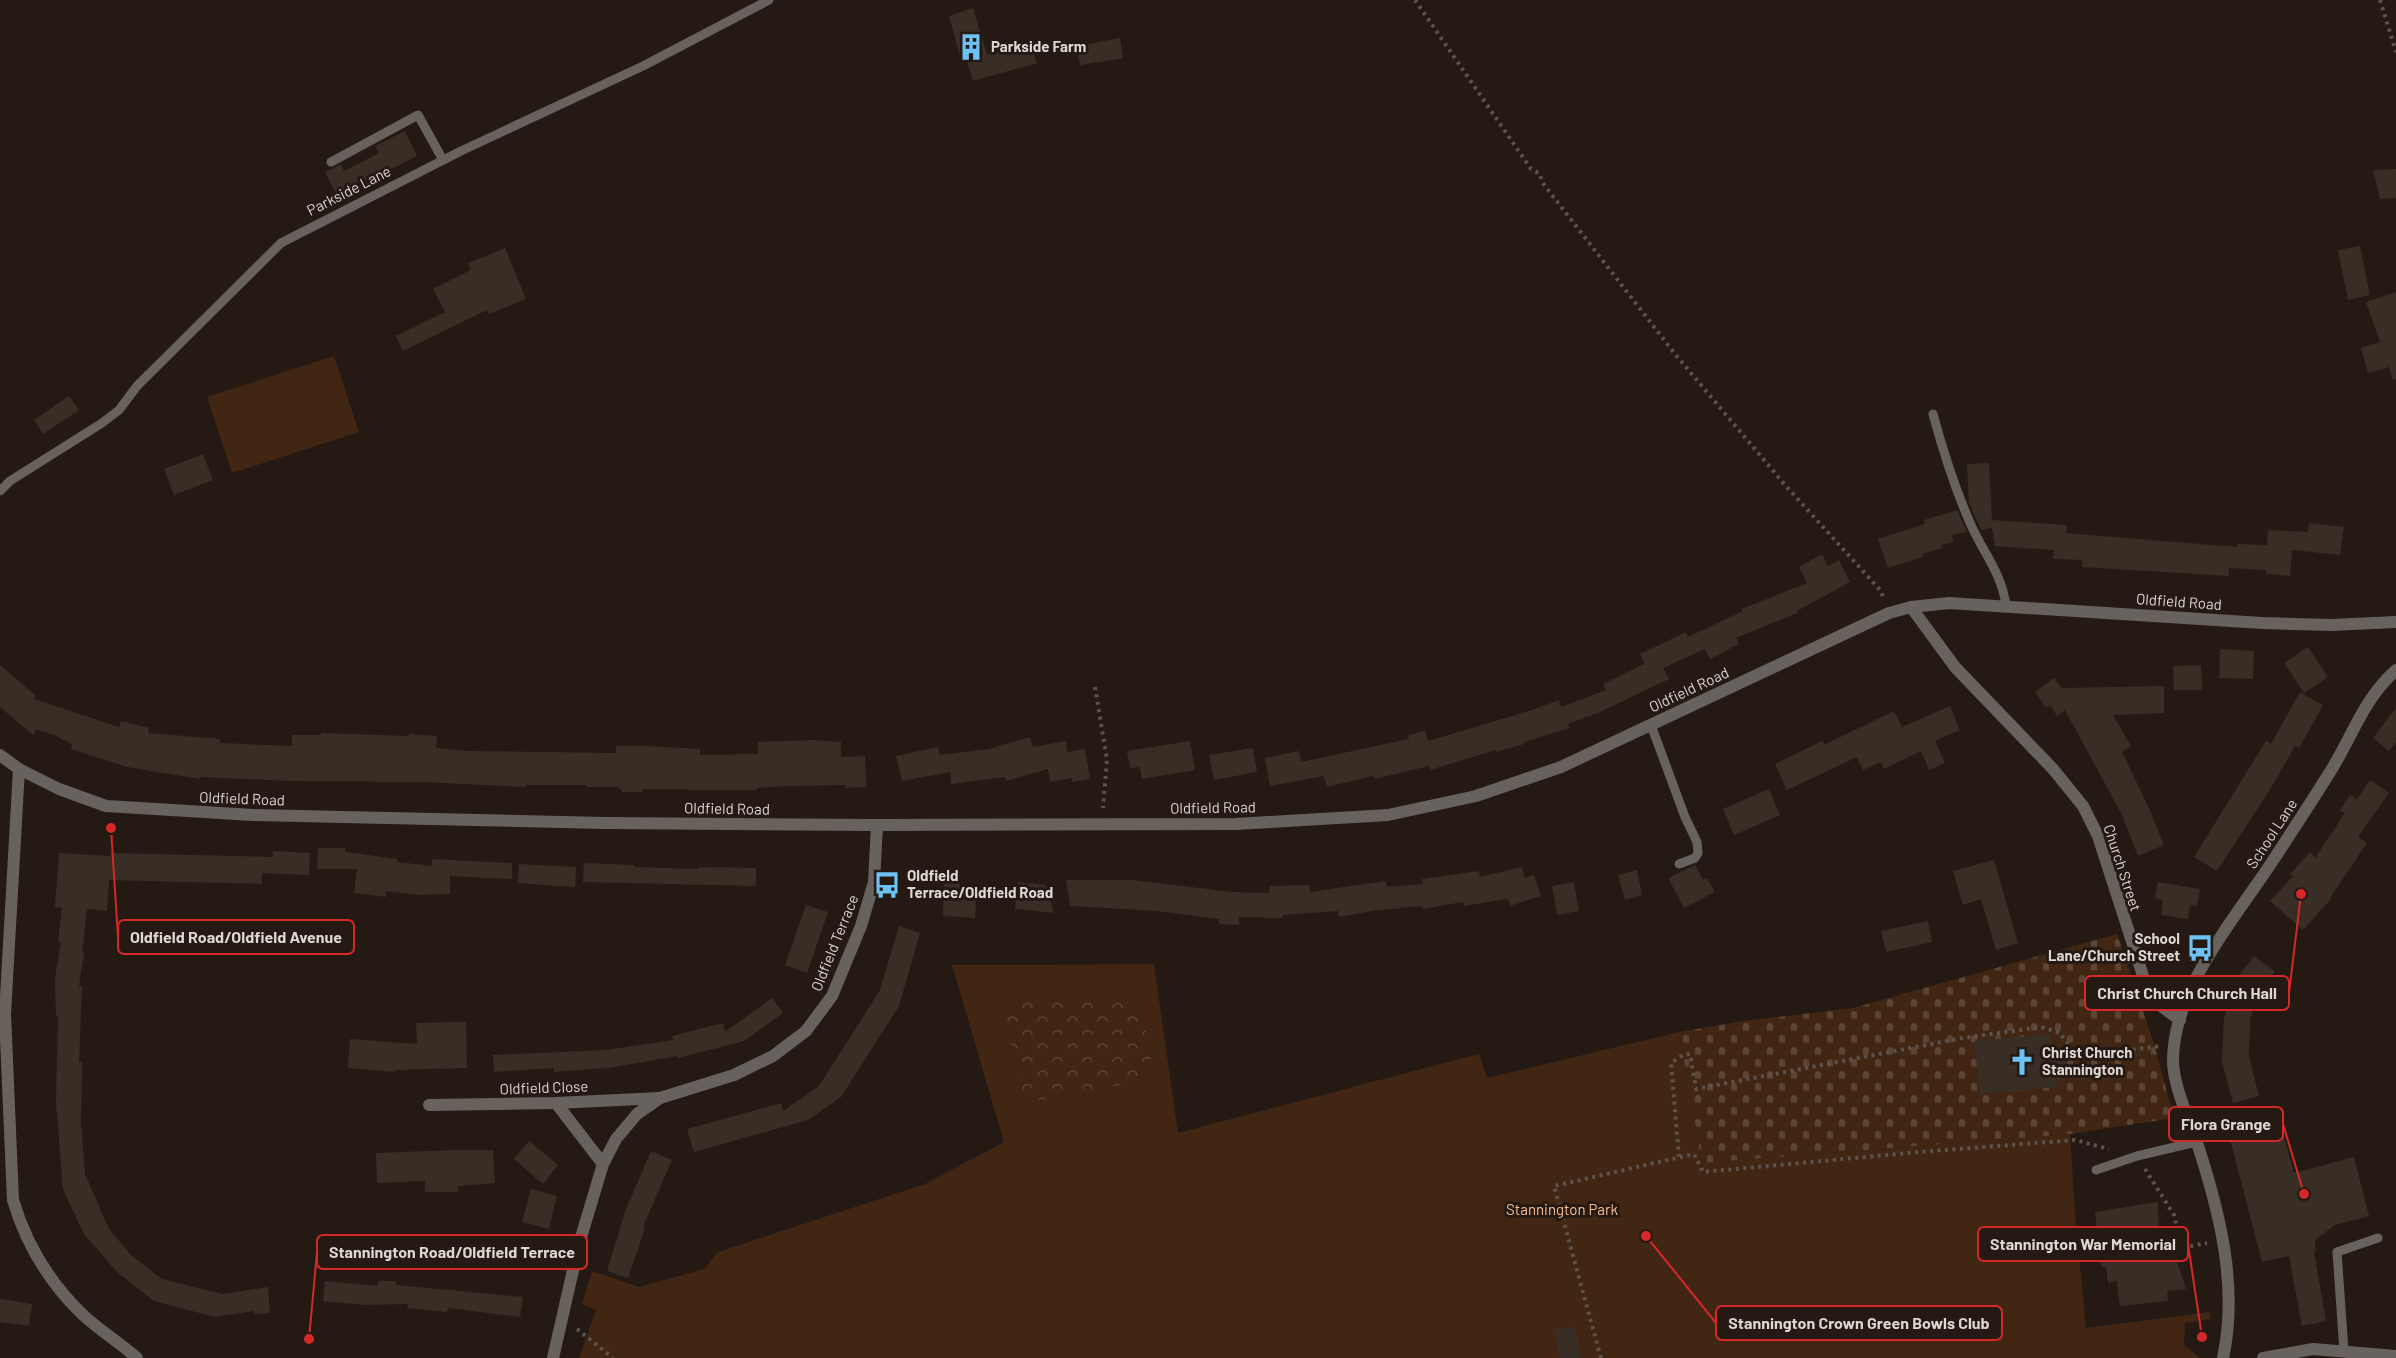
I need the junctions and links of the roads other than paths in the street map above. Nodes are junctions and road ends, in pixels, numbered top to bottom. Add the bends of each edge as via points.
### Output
1 (770, 0) edge
2 (443, 160) junction
3 (331, 162) dead end
4 (1933, 414) dead end
5 (0, 491) edge
6 (2007, 605) junction
7 (1911, 608) junction
8 (2396, 622) edge
9 (2396, 670) edge
10 (1651, 725) junction
11 (0, 755) edge
12 (19, 769) junction
13 (877, 825) junction
14 (1680, 864) dead end
15 (2, 1014) edge
16 (2180, 1020) junction
17 (660, 1098) junction
18 (556, 1103) junction
19 (429, 1106) dead end
20 (2196, 1142) junction
21 (603, 1164) junction
22 (2096, 1170) dead end
23 (2378, 1238) dead end
24 (2344, 1351) junction
25 (2396, 1356) edge
26 (137, 1358) edge
27 (553, 1358) edge
28 (2223, 1358) edge
29 (2263, 1358) edge

1 - 2 lane, Parkside Lane via 643,66
2 - 3 lane via 418,115
2 - 5 lane, Parkside Lane via 281,243 137,386 119,410
4 - 6 lane via 1971,526 2003,585
6 - 7 street, Oldfield Road via 1950,603
6 - 8 street, Oldfield Road via 2262,622
7 - 10 street, Oldfield Road via 1889,613
7 - 16 street, Church Street via 1955,668 2053,769 2083,806 2098,836 2145,982 2161,1006
9 - 16 street, School Lane via 2363,709 2332,770 2210,952
10 - 13 street, Oldfield Road via 1561,767 1476,796 1388,815 1236,824
10 - 14 lane via 1697,843 1695,858
11 - 12 street, Oldfield Road
12 - 13 street, Oldfield Road via 91,802 121,808 418,819
12 - 15 street
13 - 17 street, Oldfield Terrace via 874,882 861,927 832,996 806,1031 773,1056 734,1075
15 - 26 street via 13,1200 21,1225 32,1250 83,1315
16 - 20 street via 2173,1062
17 - 18 street, Oldfield Close
17 - 21 street, Oldfield Terrace via 637,1114 616,1139
18 - 19 street, Oldfield Close
18 - 21 street
20 - 22 lane
20 - 28 street via 2213,1195 2227,1269 2229,1314
21 - 27 street, Oldfield Terrace via 579,1244
23 - 24 lane via 2337,1252
24 - 25 street
24 - 29 street via 2313,1349

